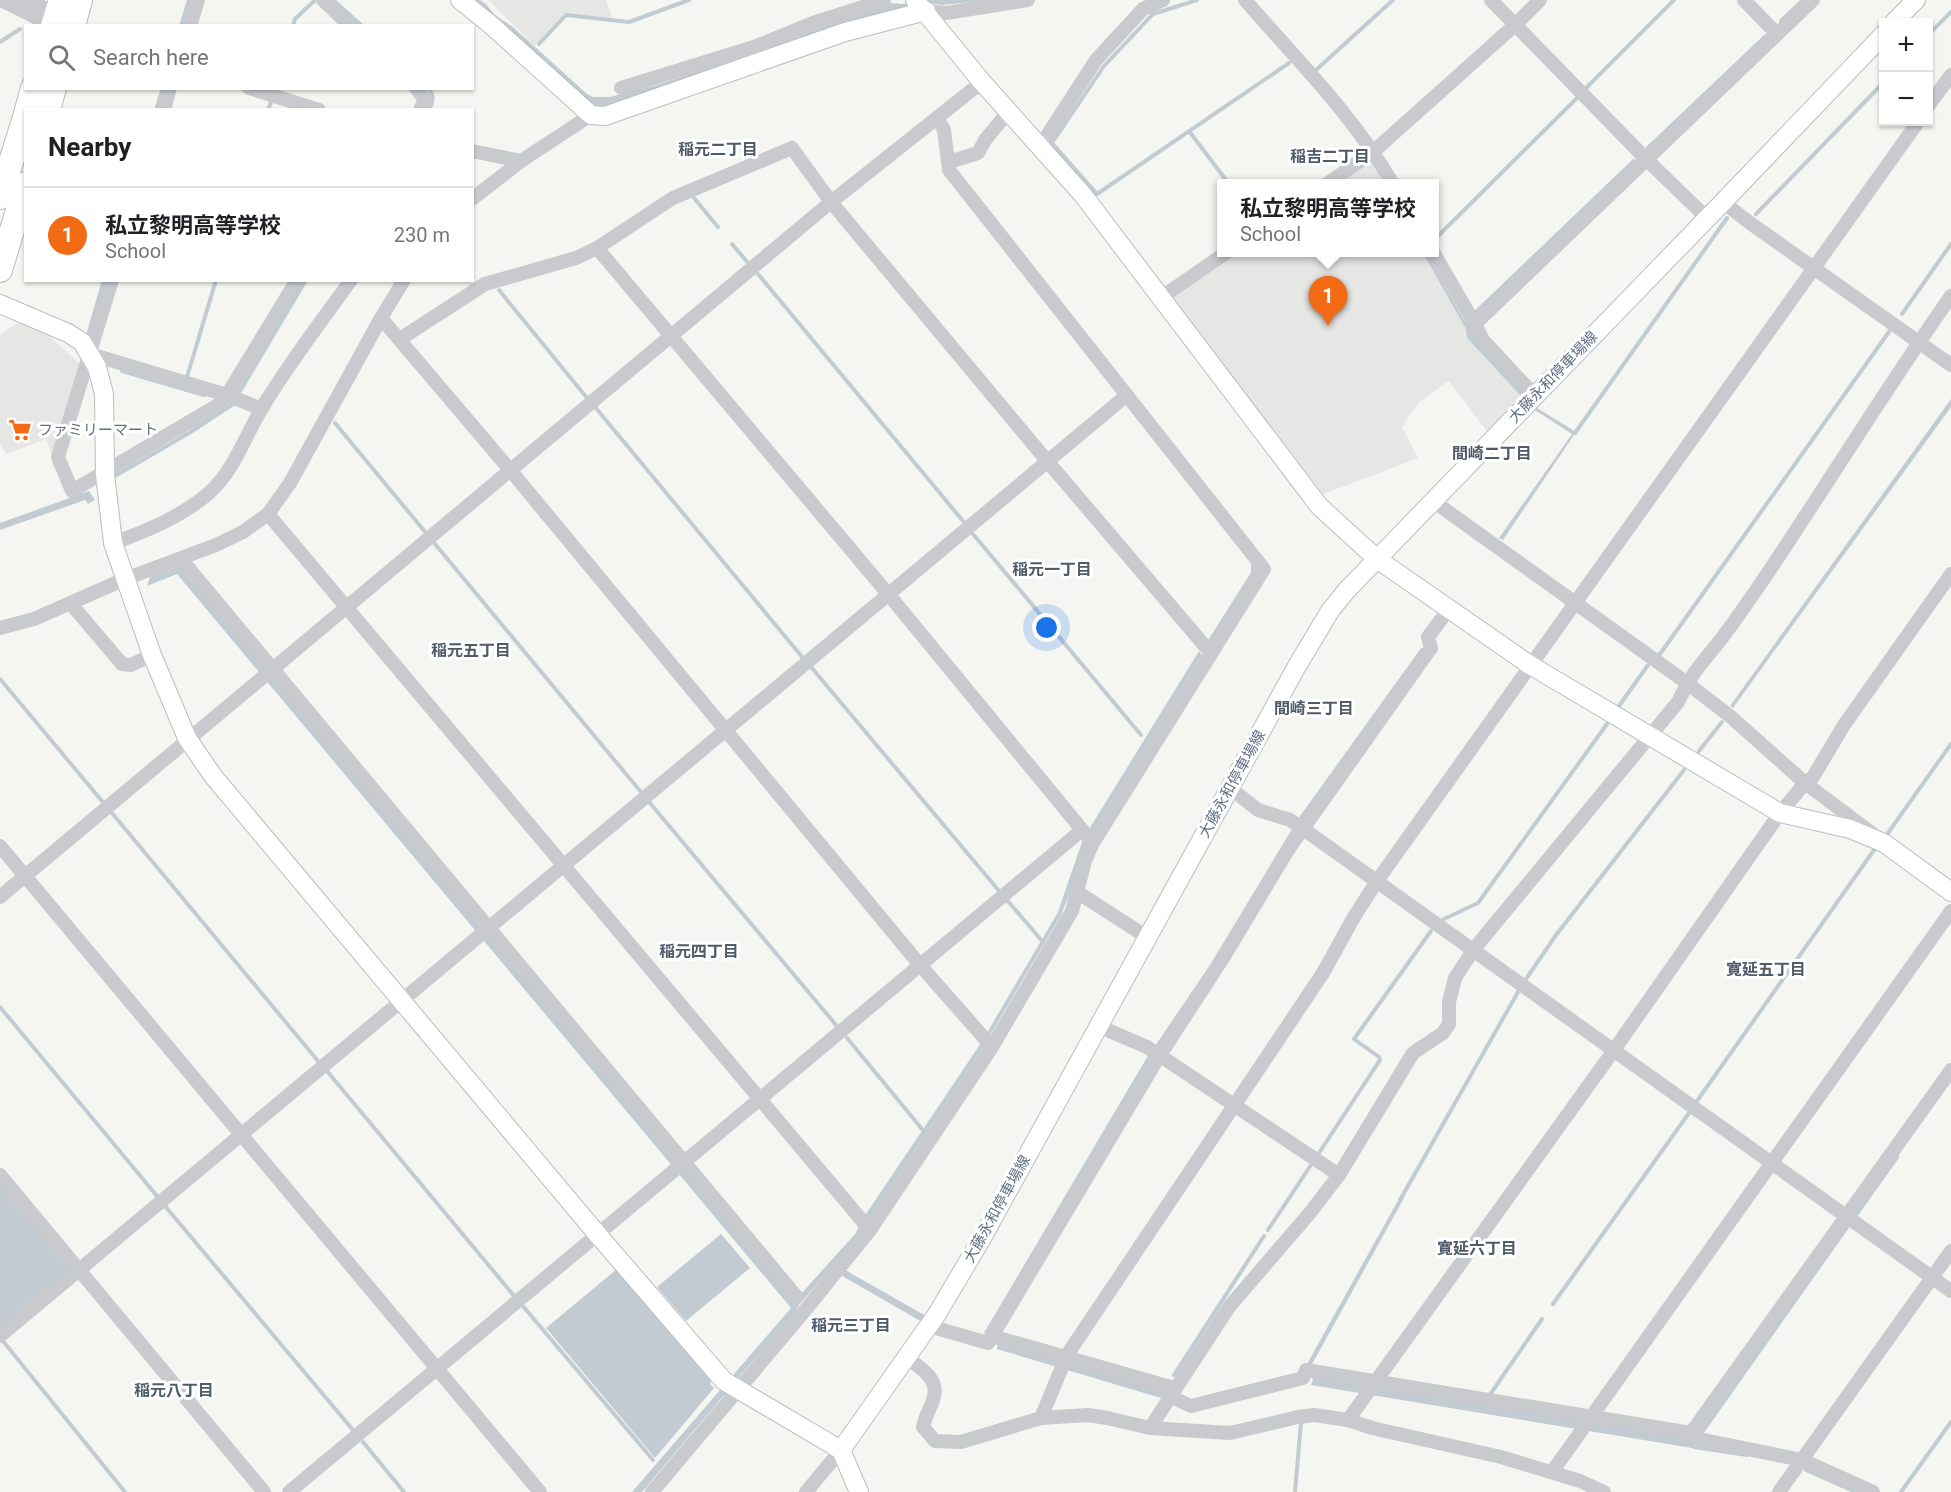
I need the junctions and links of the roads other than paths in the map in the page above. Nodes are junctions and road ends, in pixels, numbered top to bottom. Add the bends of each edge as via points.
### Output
1 (1, 0) edge
2 (23, 0) edge
3 (80, 0) edge
4 (198, 0) edge
5 (323, 0) edge
6 (460, 0) edge
7 (884, 0) edge
8 (1028, 0) edge
9 (1163, 0) edge
10 (1245, 0) edge
11 (1491, 0) edge
12 (1539, 0) edge
13 (1744, 0) edge
14 (1813, 0) edge
15 (1916, 0) edge
16 (921, 7) edge
17 (52, 15) edge
18 (1898, 18) edge
19 (74, 24) edge
20 (191, 24) edge
21 (348, 24) edge
22 (1515, 25) junction
23 (1777, 34) junction
24 (1879, 39) edge
25 (1951, 75) edge
26 (982, 82) junction
27 (621, 87) dead end
28 (32, 90) edge
29 (53, 90) edge
30 (169, 90) edge
31 (255, 90) edge
32 (418, 90) edge
33 (1933, 100) edge
34 (28, 108) edge
35 (49, 108) edge
36 (165, 108) edge
37 (314, 108) edge
38 (421, 108) edge
39 (1008, 112) junction
40 (591, 115) junction
41 (938, 118) junction
42 (24, 120) edge
43 (1915, 126) edge
44 (1039, 148) junction
45 (474, 151) edge
46 (1374, 151) junction
47 (1647, 160) junction
48 (521, 161) junction
49 (948, 162) junction
50 (1333, 179) edge
51 (1391, 179) edge
52 (24, 191) edge
53 (0, 197) edge
54 (474, 197) edge
55 (831, 202) junction
56 (1724, 202) junction
57 (1707, 218) junction
58 (597, 248) junction
59 (1220, 257) edge
60 (1436, 257) edge
61 (1814, 266) junction
62 (0, 270) edge
63 (111, 282) edge
64 (296, 282) edge
65 (350, 282) edge
66 (403, 282) edge
67 (1951, 296) edge
68 (1162, 297) junction
69 (0, 304) edge
70 (381, 318) junction
71 (1472, 319) junction
72 (671, 337) junction
73 (400, 339) junction
74 (1918, 342) junction
75 (90, 354) junction
76 (1951, 365) edge
77 (227, 395) junction
78 (1127, 395) junction
79 (1534, 396) junction
80 (261, 409) junction
81 (1048, 462) junction
82 (511, 471) junction
83 (105, 474) junction
84 (1432, 501) junction
85 (268, 514) junction
86 (113, 543) junction
87 (1377, 559) junction
88 (181, 560) junction
89 (1951, 574) edge
90 (125, 579) junction
91 (889, 595) junction
92 (71, 604) junction
93 (1573, 604) junction
94 (348, 606) junction
95 (1449, 609) junction
96 (0, 628) edge
97 (1210, 652) junction
98 (152, 655) junction
99 (1530, 665) junction
100 (267, 672) junction
101 (1687, 683) junction
102 (725, 730) junction
103 (1650, 737) junction
104 (187, 738) junction
105 (1805, 783) junction
106 (1230, 788) junction
107 (1780, 813) junction
108 (1299, 826) junction
109 (1088, 837) junction
110 (1884, 843) junction
111 (0, 846) edge
112 (565, 865) junction
113 (25, 876) junction
114 (1377, 881) junction
115 (1077, 892) junction
116 (1951, 892) edge
117 (0, 897) edge
118 (1951, 911) edge
119 (484, 931) junction
120 (1147, 937) junction
121 (1474, 949) junction
122 (920, 965) junction
123 (400, 1000) junction
124 (1098, 1026) junction
125 (988, 1042) junction
126 (1614, 1050) junction
127 (1160, 1055) junction
128 (1951, 1070) edge
129 (759, 1099) junction
130 (1234, 1105) junction
131 (242, 1134) junction
132 (1772, 1164) junction
133 (681, 1165) junction
134 (0, 1175) edge
135 (1339, 1176) junction
136 (1846, 1216) junction
137 (866, 1226) junction
138 (597, 1235) junction
139 (1951, 1251) edge
140 (78, 1269) junction
141 (1932, 1278) junction
142 (1951, 1291) edge
143 (796, 1296) dead end
144 (929, 1326) junction
145 (0, 1336) edge
146 (992, 1336) junction
147 (907, 1358) junction
148 (1064, 1362) junction
149 (438, 1369) junction
150 (732, 1387) junction
151 (1372, 1387) junction
152 (1172, 1392) junction
153 (1041, 1418) junction
154 (1348, 1420) junction
155 (1588, 1423) junction
156 (1150, 1428) junction
157 (1691, 1433) junction
158 (841, 1450) junction
159 (1802, 1460) junction
160 (1552, 1472) junction
161 (264, 1492) edge
162 (289, 1492) edge
163 (540, 1492) edge
164 (652, 1492) edge
165 (806, 1492) edge
166 (860, 1492) edge
167 (1604, 1492) edge
168 (1779, 1492) edge
169 (1873, 1492) edge

1 - 17 street
2 - 17 street
3 - 19 highway
4 - 20 street
5 - 21 street
6 - 40 street
7 - 27 street via 754,47
8 - 16 street via 946,13
9 - 44 street via 1143,9 1096,60
10 - 46 street
11 - 22 street
12 - 22 street
13 - 23 street
14 - 23 street
15 - 18 street
16 - 26 street
16 - 40 street via 605,116
22 - 46 street
22 - 47 street
23 - 47 street
24 - 56 street, 大藤永和停車場線
25 - 33 street
26 - 39 street
26 - 41 street
28 - 34 highway
29 - 35 highway
30 - 36 street
31 - 37 street
32 - 38 street via 425,100
39 - 44 street
39 - 49 street via 978,153
40 - 48 street
41 - 49 street via 944,129
41 - 55 street
42 - 53 highway
43 - 61 street
44 - 68 street via 1083,195
45 - 48 street
46 - 50 street
46 - 51 street
47 - 57 street
47 - 71 street
48 - 54 street
49 - 78 street via 950,170
52 - 62 highway
55 - 58 street via 792,148 673,198
55 - 72 street
55 - 81 street
56 - 57 street, 大藤永和停車場線
56 - 61 street
57 - 79 street, 大藤永和停車場線
58 - 72 street
58 - 73 street via 576,258 485,284
59 - 68 street
60 - 71 street
61 - 74 street
61 - 93 street
63 - 75 street
64 - 77 street
65 - 80 street
66 - 70 street
67 - 74 street
68 - 87 street via 1319,506
69 - 75 street via 68,333 82,342
70 - 73 street
70 - 85 street via 327,419
71 - 79 street via 1483,340
72 - 82 street
72 - 91 street
73 - 82 street
74 - 76 street
74 - 101 street via 1758,586
75 - 77 street
75 - 83 street via 104,394
75 - 83 street via 58,457 72,491
77 - 80 street
77 - 83 street via 218,405
78 - 81 street
78 - 97 street via 1264,569
79 - 84 street, 大藤永和停車場線
80 - 86 street via 234,462 208,494 145,531
81 - 91 street
81 - 97 street
82 - 94 street
82 - 102 street
83 - 86 street
84 - 87 street, 大藤永和停車場線
84 - 93 street
85 - 88 street via 243,532
85 - 94 street
86 - 90 street
87 - 95 street
87 - 106 street, 大藤永和停車場線 via 1330,611
88 - 90 street
88 - 100 street
89 - 105 street
90 - 92 street
90 - 98 street
91 - 102 street
91 - 109 street
92 - 96 street via 34,620
92 - 98 street via 122,664 131,665
93 - 99 street
93 - 101 street
94 - 100 street
94 - 112 street
95 - 99 street
95 - 108 street via 1428,638 1431,648
97 - 109 street
98 - 104 street
99 - 103 street
99 - 114 street
100 - 104 street
100 - 119 street
101 - 103 street via 1678,702
101 - 105 street
102 - 112 street
102 - 122 street
103 - 107 street
103 - 121 street
104 - 113 street
104 - 123 street via 213,776
105 - 107 street
105 - 110 street
106 - 108 street via 1258,810
106 - 120 street, 大藤永和停車場線
107 - 110 street via 1850,828
107 - 126 street
108 - 114 street
108 - 127 street via 1225,955
109 - 115 street
109 - 122 street
110 - 116 street
111 - 113 street
112 - 119 street
112 - 129 street
113 - 117 street
113 - 131 street
114 - 121 street
114 - 130 street via 1323,973
115 - 120 street
115 - 125 street via 1072,911
118 - 132 street
119 - 123 street
119 - 133 street
120 - 124 street, 大藤永和停車場線
121 - 126 street
121 - 135 street via 1455,978 1449,1024 1443,1033 1413,1053
122 - 125 street
122 - 129 street
123 - 131 street
123 - 138 street
124 - 127 street
124 - 144 street, 大藤永和停車場線
125 - 137 street
126 - 132 street
126 - 151 street
127 - 130 street
127 - 146 street
128 - 136 street
129 - 133 street
129 - 137 street
130 - 135 street
130 - 148 street
131 - 140 street
131 - 149 street
132 - 136 street
132 - 155 street
133 - 138 street
133 - 143 street
134 - 140 street
135 - 152 street via 1243,1289
136 - 141 street
136 - 157 street
137 - 150 street via 834,1276
138 - 149 street
138 - 150 street
139 - 141 street
140 - 145 street
140 - 161 street
141 - 142 street
141 - 159 street
144 - 146 street via 988,1343
144 - 147 street, 大藤永和停車場線
146 - 148 street
147 - 153 street via 925,1370 934,1386 935,1397 923,1427 935,1441 961,1442
147 - 158 street, 大藤永和停車場線
148 - 152 street
148 - 153 street
149 - 162 street
149 - 163 street
150 - 158 street
150 - 164 street
151 - 152 street via 1306,1370 1303,1378 1191,1406
151 - 154 street
151 - 155 street
152 - 156 street
153 - 156 street via 1088,1415
154 - 156 street via 1314,1415 1230,1433
154 - 160 street
155 - 157 street
155 - 160 street
157 - 159 street via 1699,1439
158 - 165 street
158 - 166 street
159 - 168 street
159 - 169 street
160 - 167 street

